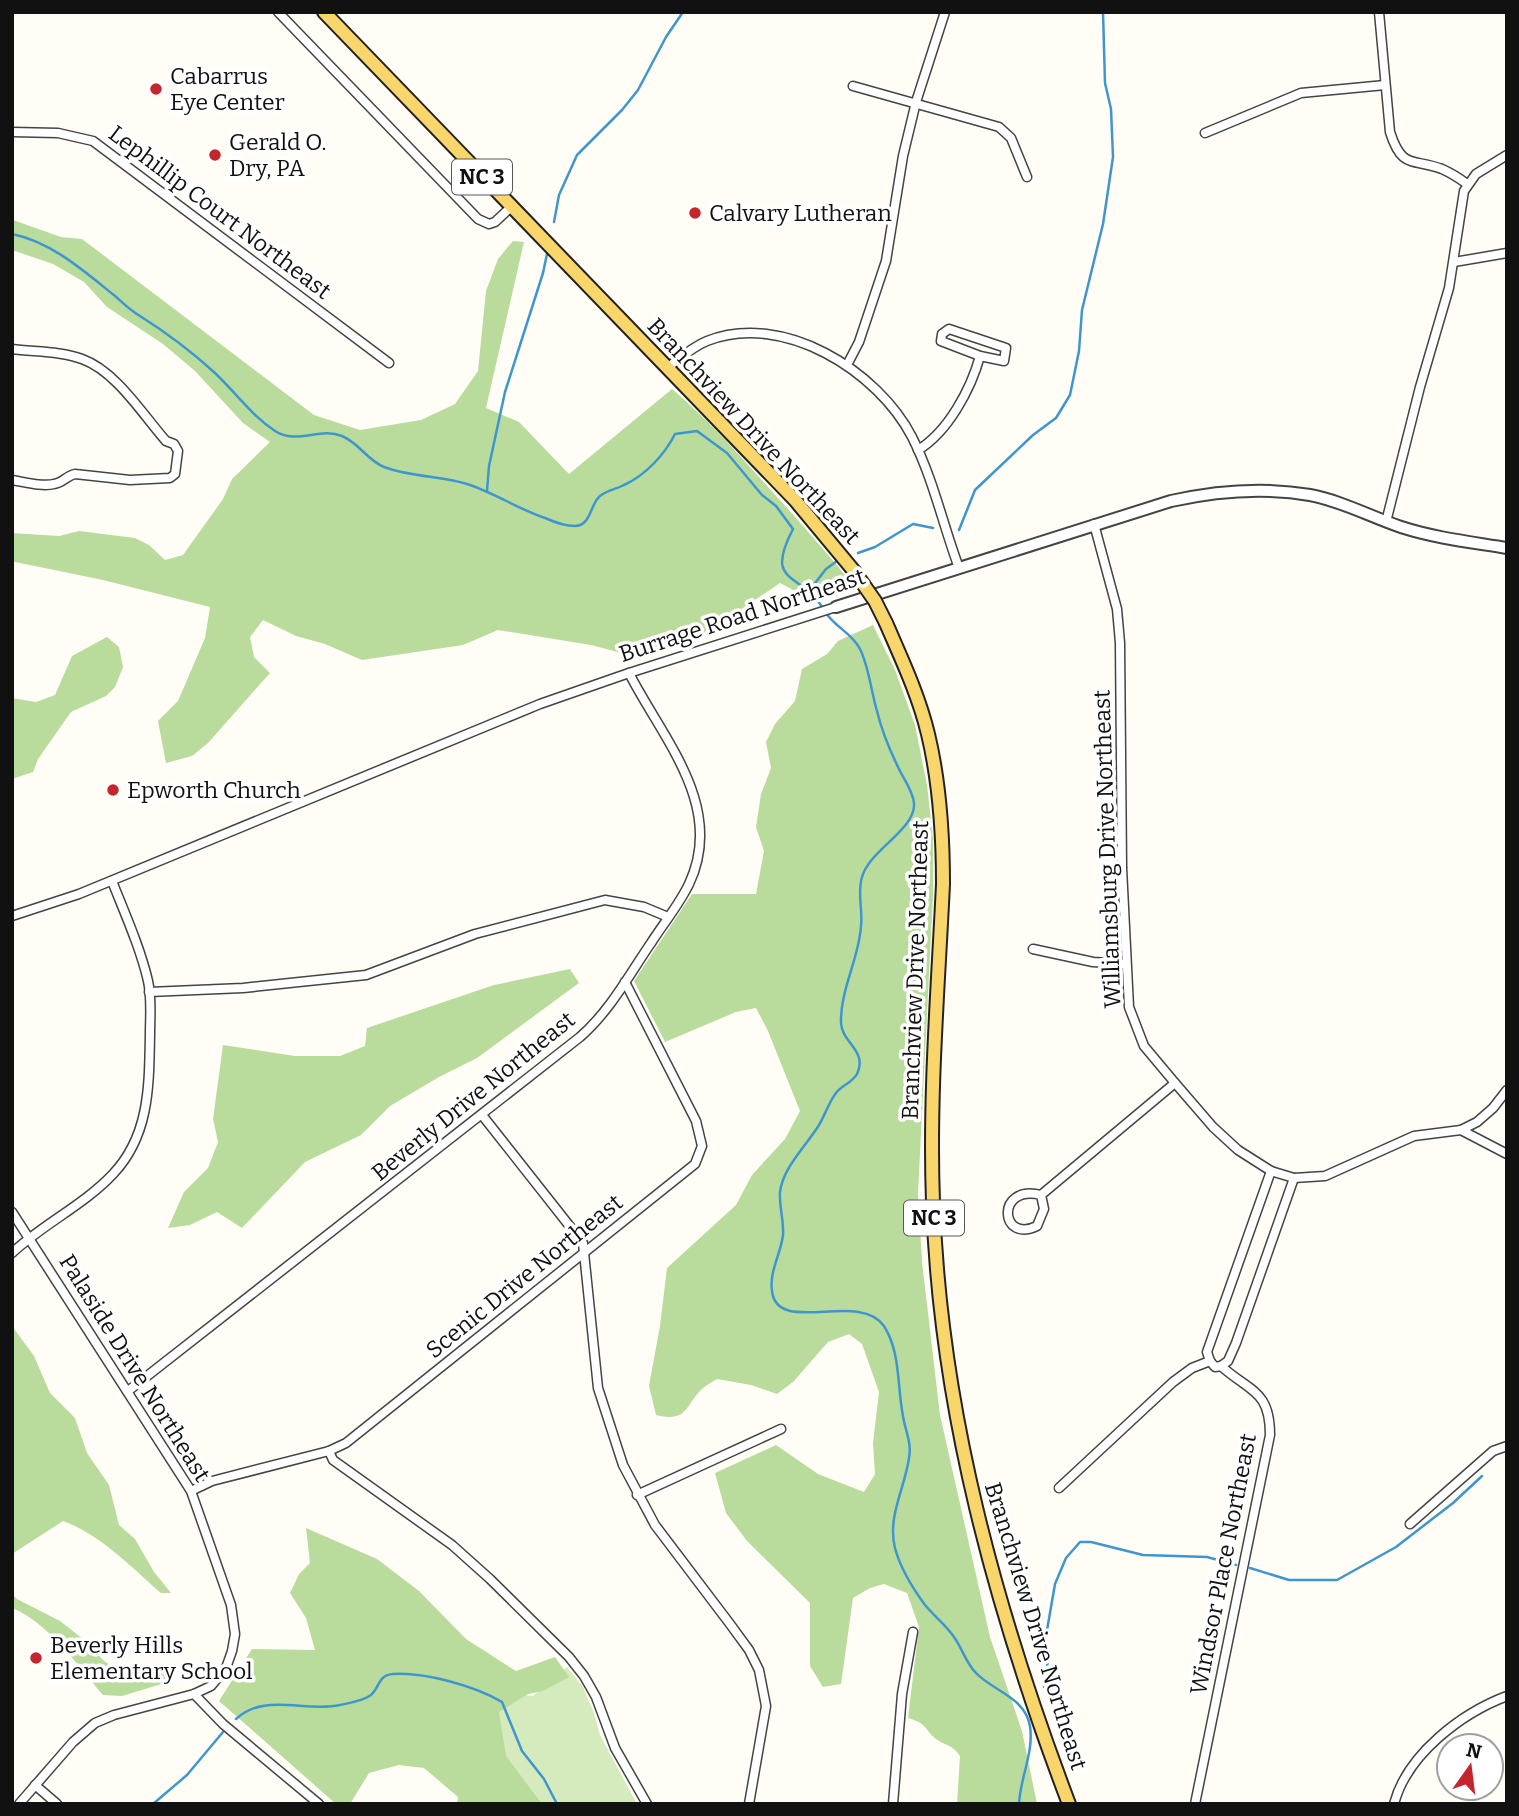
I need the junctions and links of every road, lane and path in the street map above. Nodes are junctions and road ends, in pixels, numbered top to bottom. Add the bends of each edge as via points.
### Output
1 (278, 12) edge
2 (324, 12) edge
3 (945, 12) edge
4 (1379, 12) edge
5 (1385, 85) junction
6 (853, 86) dead end
7 (916, 103) junction
8 (12, 132) edge
9 (1205, 133) dead end
10 (1507, 155) edge
11 (1027, 177) dead end
12 (1467, 184) junction
13 (511, 208) junction
14 (1507, 253) edge
15 (1454, 262) junction
16 (12, 349) edge
17 (980, 356) junction
18 (389, 363) dead end
19 (847, 365) junction
20 (667, 368) junction
21 (918, 450) junction
22 (12, 480) edge
23 (1385, 522) junction
24 (1094, 524) junction
25 (1507, 548) edge
26 (959, 568) junction
27 (836, 607) joint
28 (629, 673) junction
29 (112, 881) junction
30 (12, 916) edge
31 (668, 918) junction
32 (1033, 949) dead end
33 (1126, 964) junction
34 (625, 982) junction
35 (149, 992) junction
36 (1175, 1083) junction
37 (1507, 1090) edge
38 (482, 1115) junction
39 (1461, 1130) junction
40 (1507, 1153) edge
41 (1271, 1171) junction
42 (1294, 1178) junction
43 (1041, 1195) junction
44 (12, 1212) edge
45 (29, 1237) junction
46 (585, 1252) junction
47 (12, 1253) edge
48 (1210, 1361) junction
49 (1221, 1366) junction
50 (128, 1391) junction
51 (780, 1429) dead end
52 (1507, 1446) edge
53 (329, 1451) junction
54 (1059, 1488) dead end
55 (191, 1491) junction
56 (637, 1495) junction
57 (1410, 1524) dead end
58 (913, 1632) dead end
59 (194, 1694) junction
60 (1507, 1696) edge
61 (35, 1785) junction
62 (19, 1804) edge
63 (57, 1804) edge
64 (319, 1804) edge
65 (647, 1804) edge
66 (749, 1804) edge
67 (893, 1804) edge
68 (1069, 1804) edge
69 (1195, 1804) edge
70 (1394, 1804) edge

1 - 13 street via 478,219 489,224
2 - 13 main road, Branchview Drive Northeast / NC 3
3 - 7 street
4 - 5 street
5 - 9 street via 1301,93
5 - 12 street via 1390,132 1405,159 1440,168
6 - 7 street
7 - 11 street via 999,127 1011,138
7 - 19 street via 886,261
8 - 18 street, Lephillip Court Northeast via 58,133 93,141
10 - 12 street
12 - 15 street
13 - 20 main road, Branchview Drive Northeast / NC 3
14 - 15 street
15 - 23 street
16 - 22 street via 89,362 118,384 178,451 175,474 170,478 130,480 75,474 49,485
17 - 17 street via 1004,361 1006,348 949,330 943,334 941,341
17 - 21 street via 971,384 941,431
19 - 20 street via 796,342 737,334 698,345
19 - 21 street via 881,392
20 - 68 main road, Branchview Drive Northeast / NC 3, bridge via 795,500 855,571 886,623 928,733 942,829 931,1140 946,1351 983,1534 1027,1684
21 - 26 street
23 - 24 street, Burrage Road Northeast via 1311,496 1264,492 1171,500
23 - 25 street, Burrage Road Northeast via 1443,538
24 - 26 street, Burrage Road Northeast
24 - 33 street, Williamsburg Drive Northeast via 1117,608 1120,643
26 - 27 street, Burrage Road Northeast
27 - 28 street, Burrage Road Northeast
28 - 29 street, Burrage Road Northeast via 529,709
28 - 31 street, Beverly Drive Northeast via 687,774 699,821 692,874
29 - 30 street, Burrage Road Northeast
29 - 35 street via 140,951
31 - 34 street, Beverly Drive Northeast
31 - 35 street via 644,907 605,900 475,934 366,975
32 - 33 street
33 - 36 street, Williamsburg Drive Northeast via 1129,1007 1136,1029
34 - 38 street, Beverly Drive Northeast via 592,1026
34 - 46 street, Scenic Drive Northeast via 696,1121 702,1146 691,1168
35 - 45 street via 149,1090 137,1139 105,1182
36 - 41 street, Williamsburg Drive Northeast via 1238,1150
36 - 43 street
37 - 39 street, Williamsburg Drive Northeast via 1477,1122
38 - 46 street via 579,1236
38 - 50 street, Beverly Drive Northeast
39 - 40 street
39 - 42 street, Williamsburg Drive Northeast via 1414,1136 1338,1172
41 - 42 street, Williamsburg Drive Northeast
41 - 48 street via 1207,1352
42 - 49 street via 1236,1343
43 - 43 street via 1015,1197 1008,1206 1009,1222 1027,1231 1037,1226 1044,1209
44 - 45 street, Palaside Drive Northeast
45 - 47 street
45 - 50 street, Palaside Drive Northeast
46 - 53 street, Scenic Drive Northeast via 346,1443
46 - 56 street via 598,1388
48 - 49 street, Windsor Place Northeast
48 - 54 street via 1172,1382
49 - 69 street, Windsor Place Northeast via 1261,1396 1270,1435
50 - 55 street, Palaside Drive Northeast
51 - 56 street
52 - 57 street via 1493,1451
53 - 55 street, Scenic Drive Northeast
53 - 65 street via 333,1460 452,1545 569,1657 596,1697 615,1748
55 - 59 street, Palaside Drive Northeast via 231,1605 235,1634 222,1675
56 - 66 street via 759,1670 766,1706
58 - 67 street via 902,1694
59 - 61 street, Palaside Drive Northeast via 104,1718 73,1742
59 - 64 street
60 - 70 street via 1458,1721 1436,1741 1416,1763
61 - 62 street, Palaside Drive Northeast
61 - 63 street

